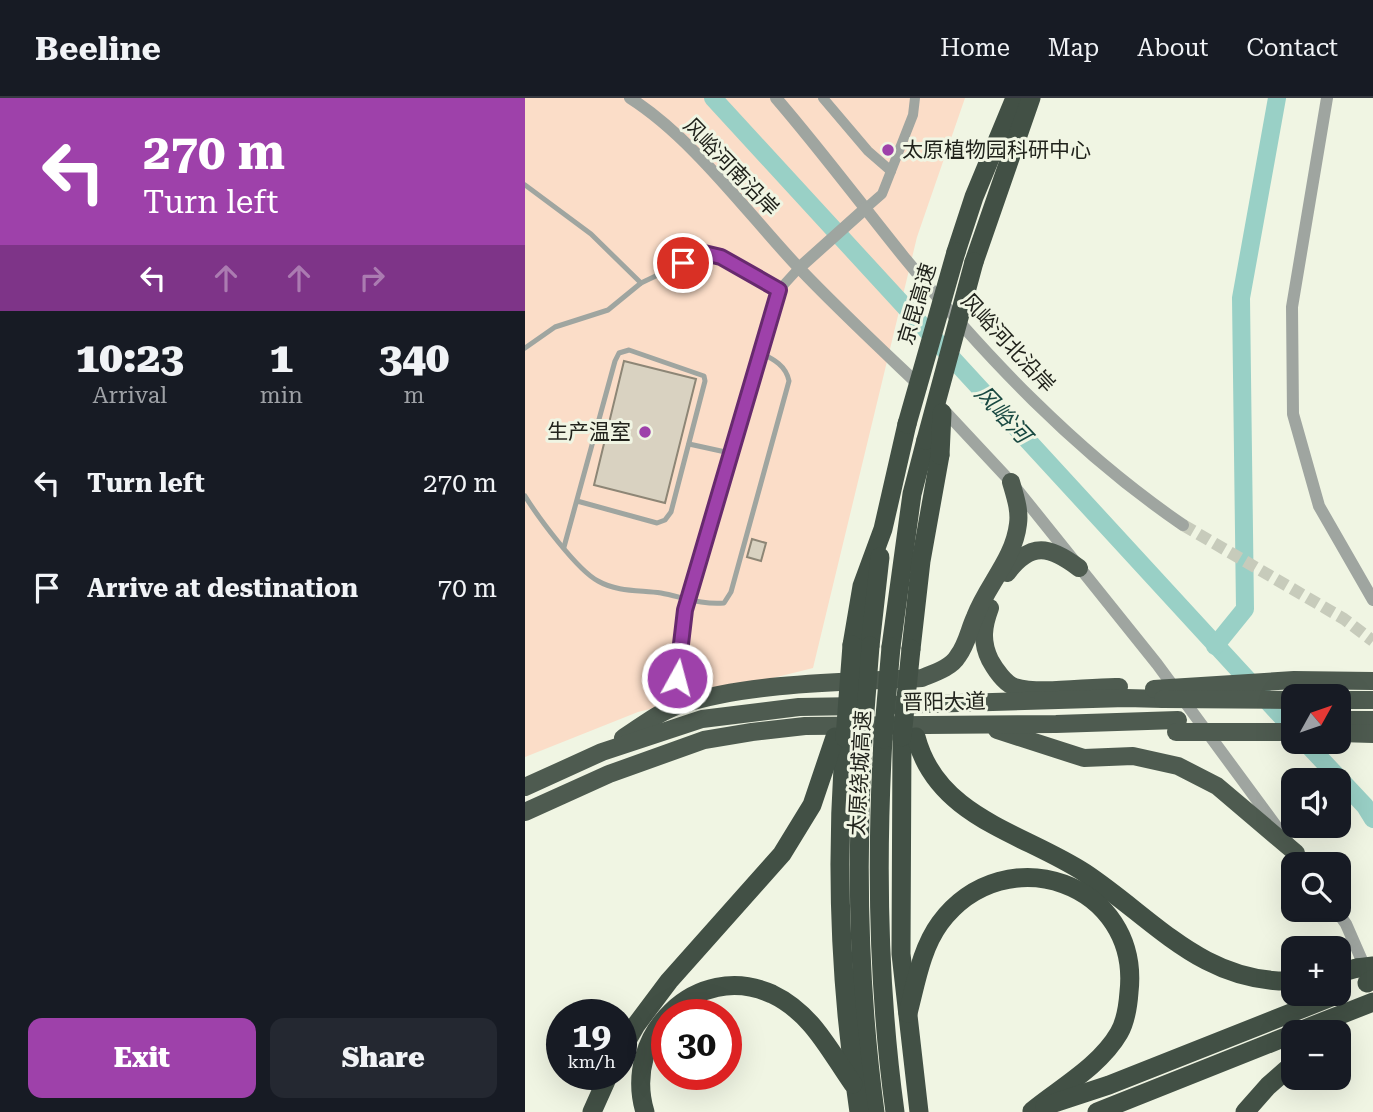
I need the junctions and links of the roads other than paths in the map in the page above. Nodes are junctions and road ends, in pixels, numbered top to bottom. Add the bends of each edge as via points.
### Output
1 (630, 98) edge
2 (776, 98) edge
3 (823, 98) edge
4 (915, 98) edge
5 (1015, 98) edge
6 (1031, 98) edge
7 (1327, 98) edge
8 (891, 171) junction
9 (525, 185) edge
10 (866, 208) junction
11 (802, 266) junction
12 (641, 284) junction
13 (779, 290) junction
14 (525, 348) edge
15 (759, 352) junction
16 (944, 373) junction
17 (689, 444) junction
18 (730, 454) junction
19 (1011, 482) junction
20 (525, 496) edge
21 (577, 501) junction
22 (1183, 525) tunnel mouth
23 (883, 528) joint
24 (564, 547) junction
25 (1079, 568) junction
26 (688, 600) junction
27 (1373, 600) edge
28 (861, 646) junction
29 (1373, 681) edge
30 (1158, 694) junction
31 (1281, 699) edge
32 (1351, 700) edge
33 (1373, 700) edge
34 (683, 703) junction
35 (1351, 720) edge
36 (1373, 720) edge
37 (1281, 721) edge
38 (980, 724) junction
39 (1177, 726) junction
40 (1281, 731) edge
41 (1351, 733) edge
42 (1373, 734) edge
43 (848, 737) junction
44 (900, 737) junction
45 (602, 752) junction
46 (525, 787) edge
47 (525, 811) edge
48 (1292, 852) edge
49 (1295, 852) edge
50 (1345, 922) edge
51 (1364, 976) edge
52 (1281, 980) edge
53 (1373, 1003) edge
54 (1308, 1006) edge
55 (908, 1013) junction
56 (1329, 1020) edge
57 (1351, 1021) edge
58 (637, 1025) edge
59 (1281, 1039) edge
60 (1281, 1075) edge
61 (855, 1088) junction
62 (602, 1090) edge
63 (918, 1102) edge
64 (895, 1108) edge
65 (867, 1110) edge
66 (1030, 1111) edge
67 (592, 1112) edge
68 (645, 1112) edge
69 (1097, 1112) edge
70 (1245, 1112) edge

1 - 11 street, 风峪河南沿岸 via 690,149
2 - 10 street, 风峪河北沿岸
3 - 8 street
4 - 8 street
5 - 23 highway, 京昆高速, bridge via 956,252
6 - 16 highway, 京昆高速, bridge via 974,262
7 - 27 street via 1292,307 1293,414 1319,506
8 - 10 street via 882,194
9 - 12 lane via 591,234
10 - 11 street
10 - 22 street, 风峪河北沿岸 via 1001,368 1088,452
11 - 13 street
11 - 19 street, 风峪河南沿岸
12 - 13 lane via 704,253 721,257
12 - 14 lane via 608,310 555,327
13 - 15 street
15 - 18 street
15 - 26 lane via 776,360 789,381 731,592 724,603
16 - 44 highway, bridge via 940,455 921,561
16 - 44 highway, 太原绕城高速, bridge via 912,494 891,647
17 - 18 lane
17 - 21 lane via 665,520 657,523
17 - 21 lane via 704,376 629,351 619,354
18 - 26 street
19 - 25 street, 风峪河南沿岸
19 - 34 highway via 1018,508 1009,555 982,601 957,659 938,672 922,678 748,691
20 - 24 lane
21 - 24 lane
23 - 28 highway, 太原绕城高速
24 - 26 lane via 597,581
25 - 30 highway via 1058,552 1042,549 1017,559 983,626 984,648 995,669 1014,687
25 - 49 street, 风峪河南沿岸 via 1157,664
26 - 34 street via 677,678
28 - 43 highway, 太原绕城高速, bridge
28 - 43 highway, bridge via 845,713
29 - 30 highway, bridge via 1294,680
30 - 31 highway, 晋阳大道, bridge
30 - 45 highway, 晋阳大道 via 799,707 702,719
32 - 33 highway
34 - 45 highway
35 - 36 highway
37 - 39 highway, 晋阳大道
38 - 39 highway, 晋阳大道
38 - 47 highway, 晋阳大道 via 805,726 704,740
38 - 48 highway via 1084,758 1133,756 1178,766 1217,786
39 - 40 highway, bridge
41 - 42 highway
43 - 58 highway via 826,758 812,805 782,854 669,981
43 - 61 highway via 839,842 842,967
43 - 65 highway, 太原绕城高速 via 859,804
44 - 52 highway via 973,814 1083,872 1208,963 1254,979
44 - 55 highway via 899,898
44 - 64 highway, 太原绕城高速 via 879,805 880,929
45 - 46 highway, 晋阳大道
50 - 51 street
53 - 56 highway
53 - 57 highway
54 - 66 highway
55 - 63 highway
55 - 66 highway via 925,951 939,925 958,903 982,886 1030,876 1082,892 1104,911 1128,956 1127,1010 1119,1033 1101,1055
59 - 69 highway
60 - 70 highway
61 - 65 highway
61 - 68 highway via 811,1021 795,1007 753,988 714,987 677,1005 652,1034 640,1076
62 - 67 highway

